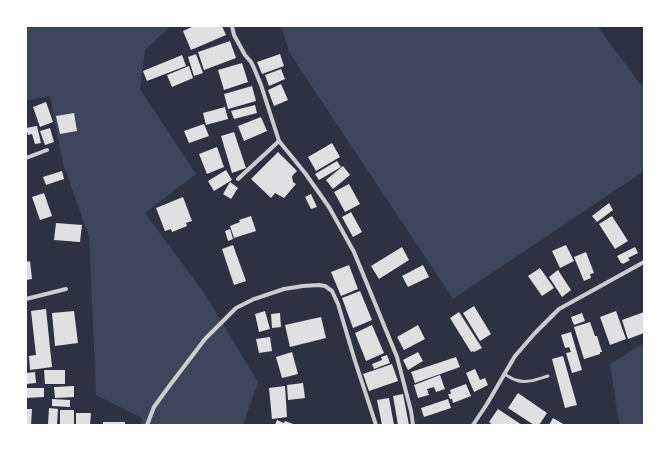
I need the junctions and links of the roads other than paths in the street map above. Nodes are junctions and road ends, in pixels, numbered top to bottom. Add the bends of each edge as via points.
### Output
1 (232, 26) edge
2 (279, 141) junction
3 (47, 150) dead end
4 (26, 158) edge
5 (238, 179) dead end
6 (644, 262) edge
7 (66, 289) dead end
8 (26, 299) edge
9 (504, 374) junction
10 (548, 376) dead end
11 (147, 425) edge
12 (376, 425) edge
13 (413, 425) edge
14 (473, 425) edge

1 - 2 street via 261,85
2 - 5 street
2 - 13 street via 329,208 354,252 397,357
3 - 4 street
6 - 9 street via 559,310 520,350
7 - 8 street
9 - 10 lane via 524,381
9 - 14 street
11 - 12 street via 154,407 171,383 205,339 236,308 284,289 319,285 332,291 338,304

